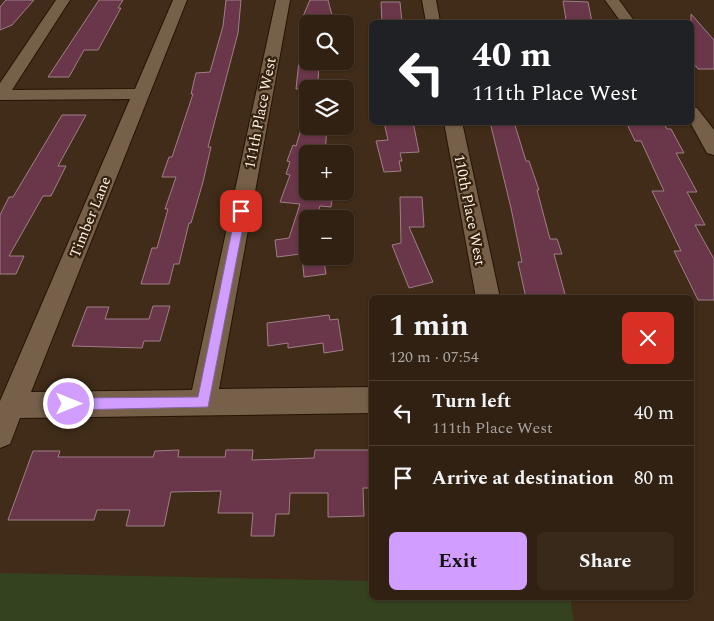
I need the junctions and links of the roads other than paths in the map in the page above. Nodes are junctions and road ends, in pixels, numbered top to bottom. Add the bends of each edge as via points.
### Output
1 (63, 0) edge
2 (180, 0) edge
3 (283, 0) edge
4 (428, 0) edge
5 (612, 0) edge
6 (433, 20) edge
7 (627, 20) edge
8 (141, 94) junction
9 (0, 95) edge
10 (694, 116) edge
11 (454, 125) edge
12 (714, 148) edge
13 (487, 295) edge
14 (369, 400) edge
15 (203, 403) junction
16 (12, 404) junction
17 (0, 434) edge

1 - 9 street
2 - 8 street, Timber Lane
3 - 15 street, 111th Place West
4 - 6 street
5 - 7 street
8 - 9 street
8 - 16 street, Timber Lane
10 - 12 street
11 - 13 street, 110th Place West
14 - 15 street
15 - 16 street
16 - 17 street, Timber Lane

